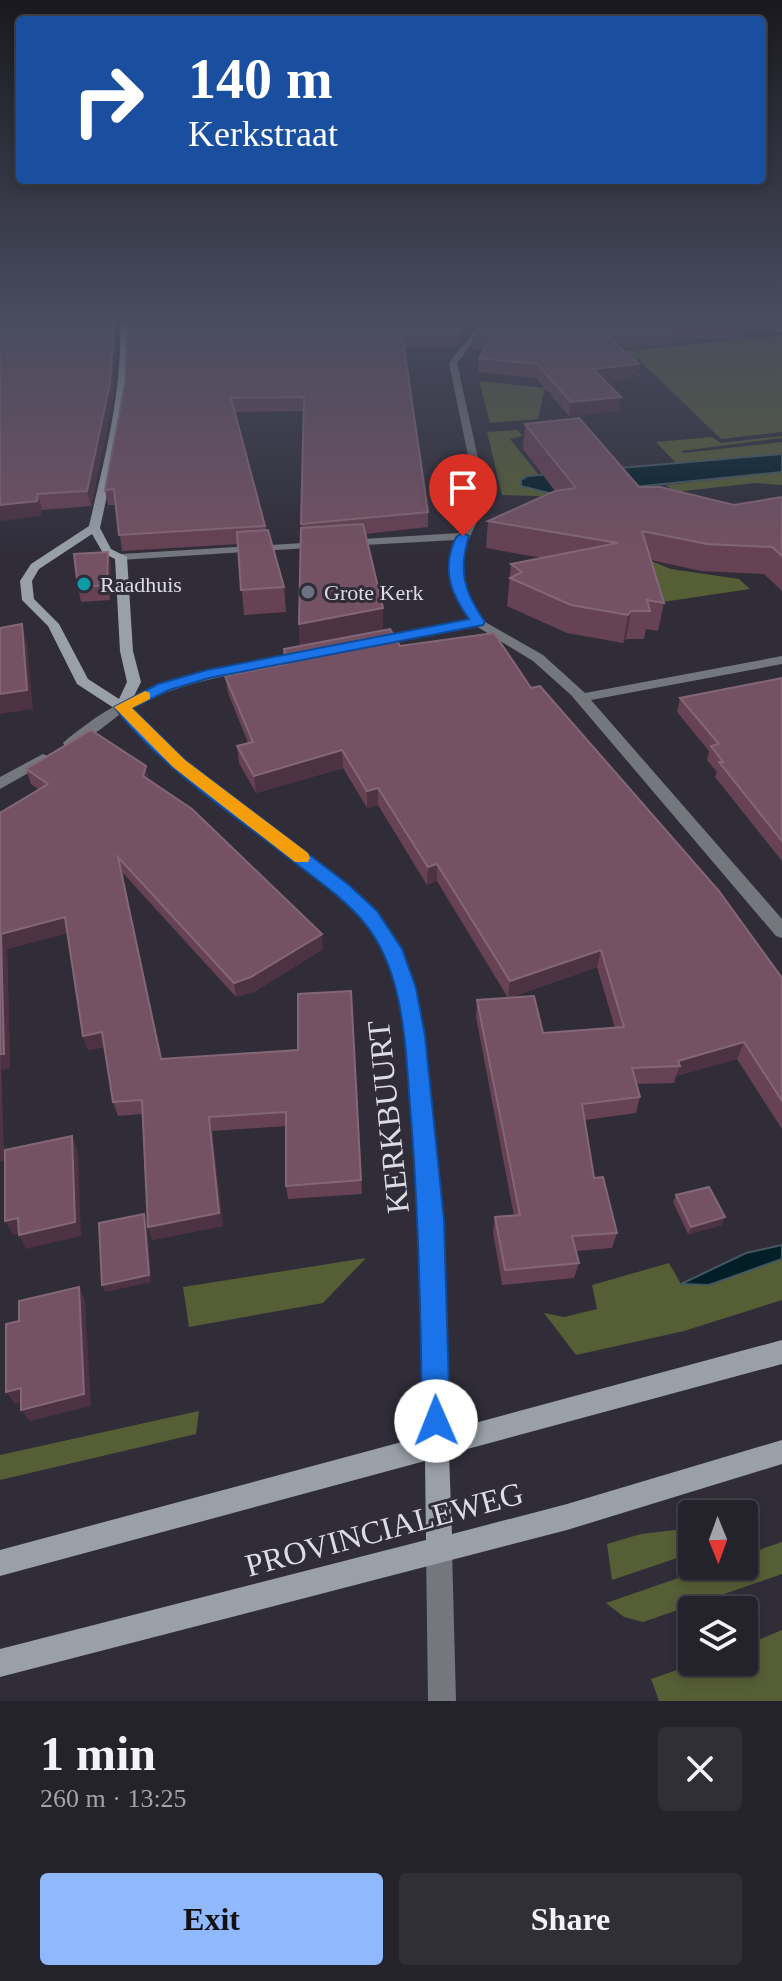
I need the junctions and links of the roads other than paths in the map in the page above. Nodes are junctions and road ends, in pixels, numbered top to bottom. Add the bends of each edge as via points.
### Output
1 (121, 397) edge
2 (460, 397) edge
3 (94, 528) junction
4 (463, 536) junction
5 (121, 557) junction
6 (478, 622) junction
7 (356, 645) edge
8 (326, 651) edge
9 (782, 660) edge
10 (582, 698) junction
11 (122, 707) junction
12 (0, 784) edge
13 (782, 931) edge
14 (782, 1352) edge
15 (436, 1445) junction
16 (782, 1452) edge
17 (439, 1550) junction
18 (0, 1563) edge
19 (0, 1663) edge
20 (442, 1701) edge

1 - 3 street
2 - 4 street via 482,499
3 - 5 street via 107,551
3 - 11 street, KERKBUURT via 35,567 26,581 28,600 53,624 82,681
4 - 5 street
4 - 6 street via 455,579
5 - 11 street via 126,659 134,682
6 - 7 street
6 - 10 street via 541,661
8 - 11 street via 207,674
9 - 10 street
10 - 13 street
11 - 12 street
11 - 15 street, KERKBUURT via 179,763 343,890 370,916 392,949 414,1036 432,1220
14 - 15 street
15 - 17 street, KERKBUURT
15 - 18 street
16 - 17 street, PROVINCIALEWEG
17 - 19 street, PROVINCIALEWEG
17 - 20 street

